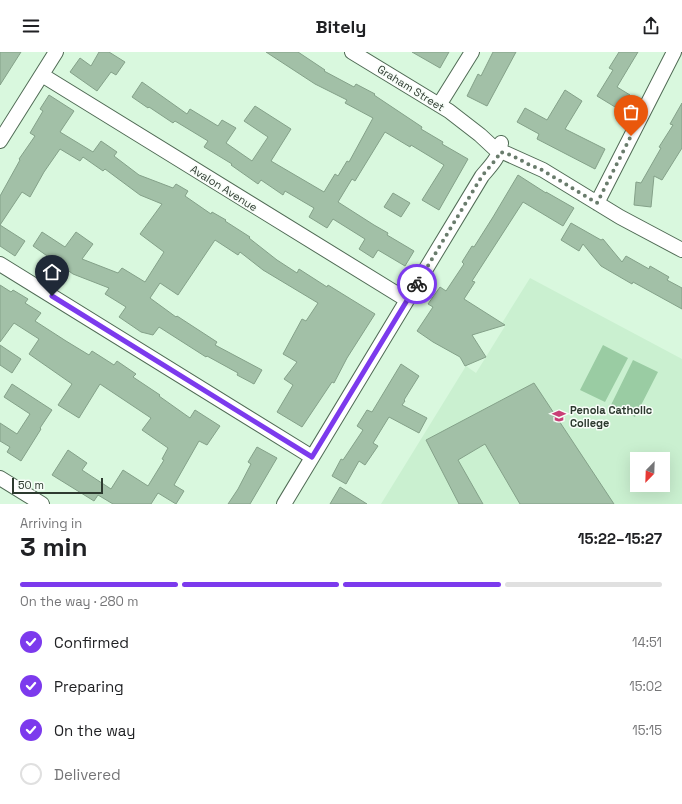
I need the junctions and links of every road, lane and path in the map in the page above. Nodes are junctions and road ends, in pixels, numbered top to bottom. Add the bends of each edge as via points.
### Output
1 (56, 52) edge
2 (352, 52) edge
3 (472, 52) edge
4 (674, 52) edge
5 (42, 75) junction
6 (444, 108) junction
7 (0, 141) edge
8 (499, 148) junction
9 (597, 203) junction
10 (682, 250) edge
11 (0, 264) edge
12 (407, 300) junction
13 (312, 457) junction
14 (0, 478) edge
15 (42, 504) edge
16 (284, 504) edge

1 - 5 street
2 - 6 street, Graham Street
3 - 6 street
4 - 9 street
5 - 7 street
5 - 12 street, Avalon Avenue
6 - 8 street, Graham Street via 484,128
8 - 9 street, Graham Street via 525,154 542,170
8 - 12 street via 490,154 482,176
9 - 10 street, Graham Street
11 - 13 street
12 - 13 street
13 - 16 street
14 - 15 street

